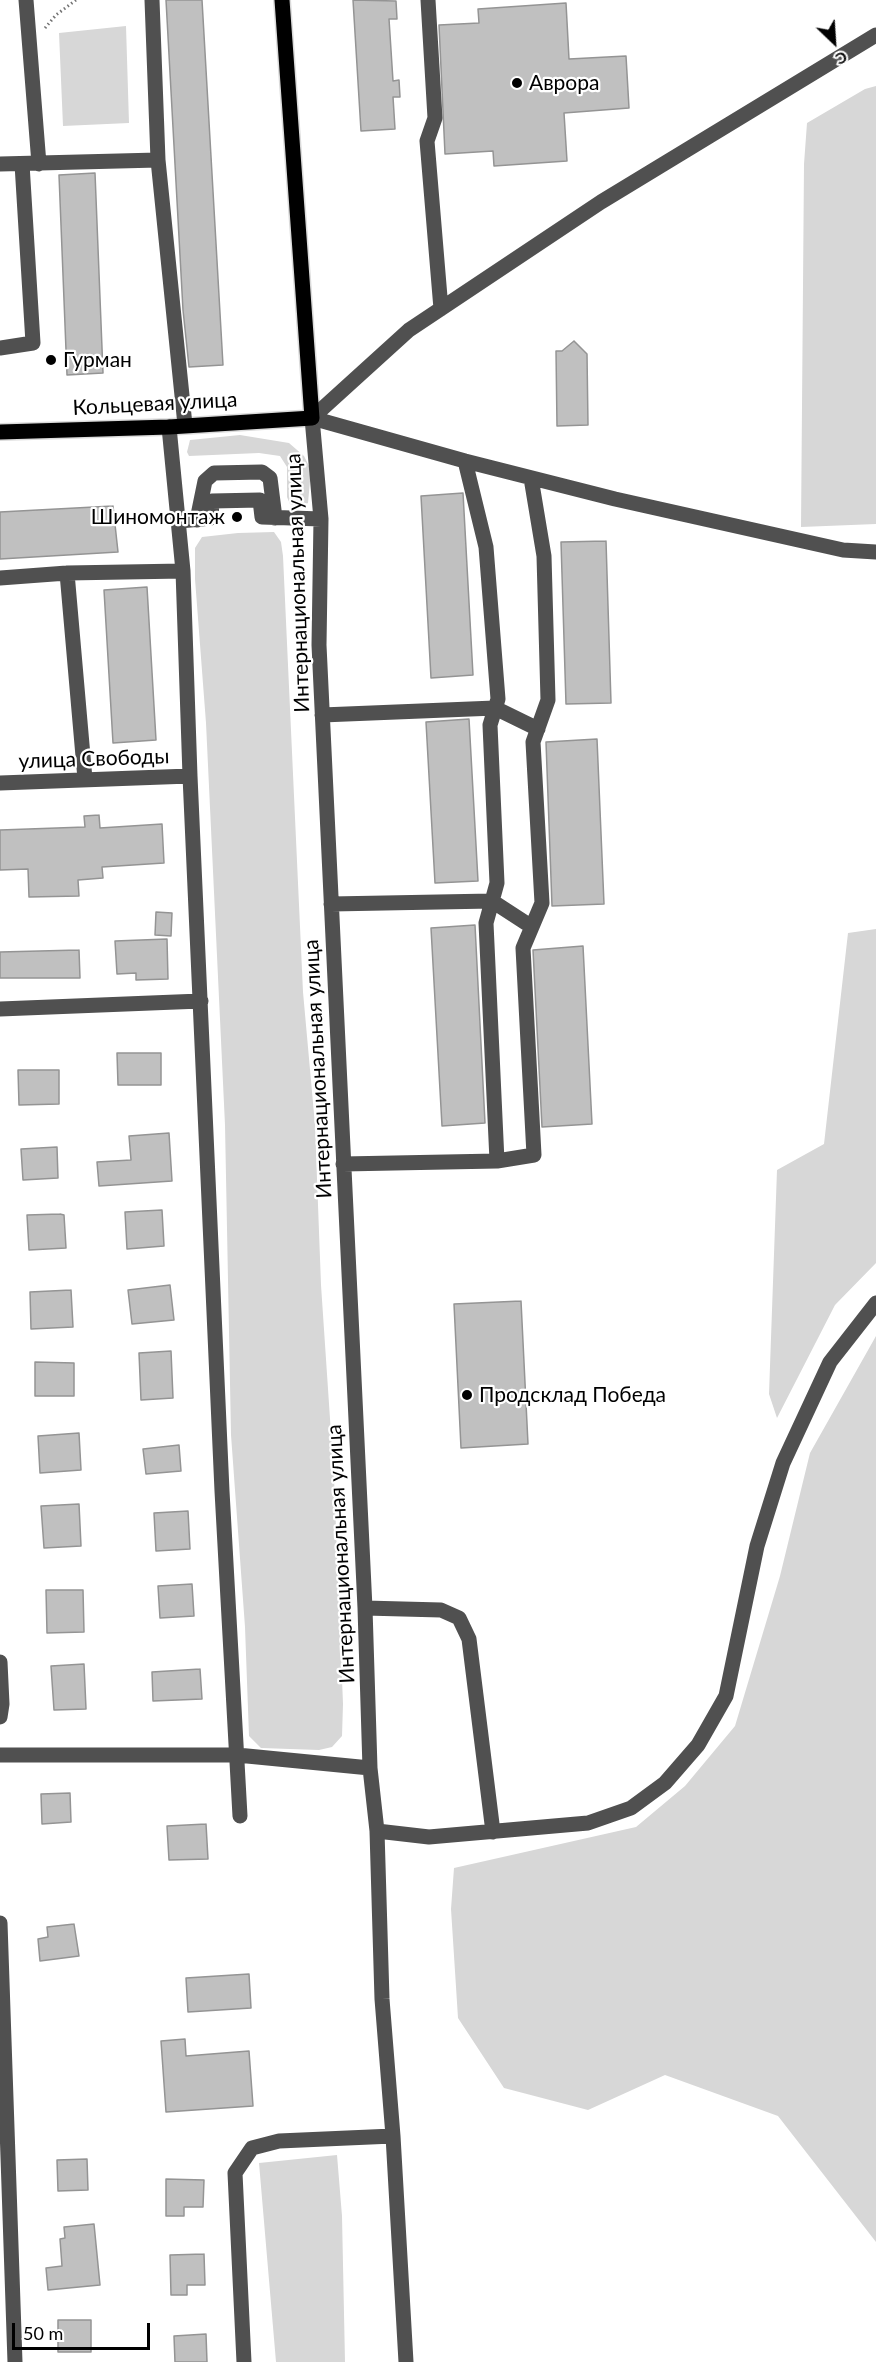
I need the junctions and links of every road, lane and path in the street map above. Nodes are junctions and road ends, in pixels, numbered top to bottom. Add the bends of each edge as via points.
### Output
1 (26, 0) edge
2 (76, 0) edge
3 (152, 0) edge
4 (282, 0) edge
5 (428, 0) edge
6 (876, 35) edge
7 (30, 45) junction
8 (158, 160) junction
9 (0, 164) edge
10 (22, 164) junction
11 (39, 164) junction
12 (441, 309) junction
13 (0, 348) edge
14 (312, 418) junction
15 (177, 426) junction
16 (0, 432) edge
17 (465, 460) junction
18 (531, 478) junction
19 (275, 518) junction
20 (321, 519) junction
21 (197, 520) junction
22 (180, 521) junction
23 (876, 552) edge
24 (183, 571) junction
25 (67, 573) junction
26 (0, 578) edge
27 (495, 708) junction
28 (322, 715) junction
29 (538, 729) junction
30 (190, 776) junction
31 (85, 780) junction
32 (0, 783) edge
33 (492, 901) junction
34 (331, 904) junction
35 (532, 927) junction
36 (201, 1001) junction
37 (0, 1009) edge
38 (497, 1161) junction
39 (343, 1164) junction
40 (876, 1303) edge
41 (365, 1608) junction
42 (0, 1662) edge
43 (0, 1717) edge
44 (0, 1755) edge
45 (237, 1755) junction
46 (370, 1768) junction
47 (240, 1816) dead end
48 (377, 1831) junction
49 (493, 1832) junction
50 (0, 1923) edge
51 (393, 2136) junction
52 (15, 2362) edge
53 (244, 2362) edge
54 (406, 2362) edge

1 - 7 street
2 - 7 path via 56,15
3 - 8 street
4 - 14 main road, Интернациональная улица
5 - 12 street via 435,118 427,141
6 - 12 street via 601,202
7 - 11 street
8 - 11 street
8 - 15 street
9 - 10 street
10 - 11 street
10 - 13 street via 33,343
12 - 14 street via 409,330
14 - 15 main road, Кольцевая улица
14 - 17 street
14 - 20 street, Интернациональная улица
15 - 16 main road, Кольцевая улица
15 - 22 street
17 - 18 street
17 - 27 street via 486,547 498,699
18 - 23 street via 843,550
18 - 29 street via 544,556 548,688
19 - 20 street
19 - 21 street via 262,517 260,500 212,501 211,518
19 - 21 street via 270,478 262,472 224,472 214,473 206,481
20 - 28 street, Интернациональная улица
21 - 22 street
22 - 24 street
24 - 25 street
24 - 30 street
25 - 26 street
25 - 31 street
27 - 28 street
27 - 29 street
27 - 33 street via 490,725 497,883
28 - 34 street, Интернациональная улица
29 - 35 street via 533,742 542,903
30 - 31 street, улица Свободы
30 - 36 street
31 - 32 street, улица Свободы
33 - 34 street
33 - 35 street
33 - 38 street via 486,923
34 - 39 street, Интернациональная улица
35 - 38 street via 523,948 534,1155
36 - 37 street
36 - 45 street
38 - 39 street
39 - 41 street, Интернациональная улица
40 - 49 street via 831,1362 783,1463 757,1546 726,1696 698,1745 665,1783 631,1808 588,1823
41 - 46 street, Интернациональная улица
41 - 49 street via 441,1610 459,1618 469,1639
42 - 43 street
44 - 45 street
45 - 46 street
45 - 47 street
46 - 48 street, Интернациональная улица
48 - 49 street via 429,1837
48 - 51 street, Интернациональная улица via 382,1999
50 - 52 street
51 - 53 street via 279,2141 252,2148 235,2173
51 - 54 street, Интернациональная улица

